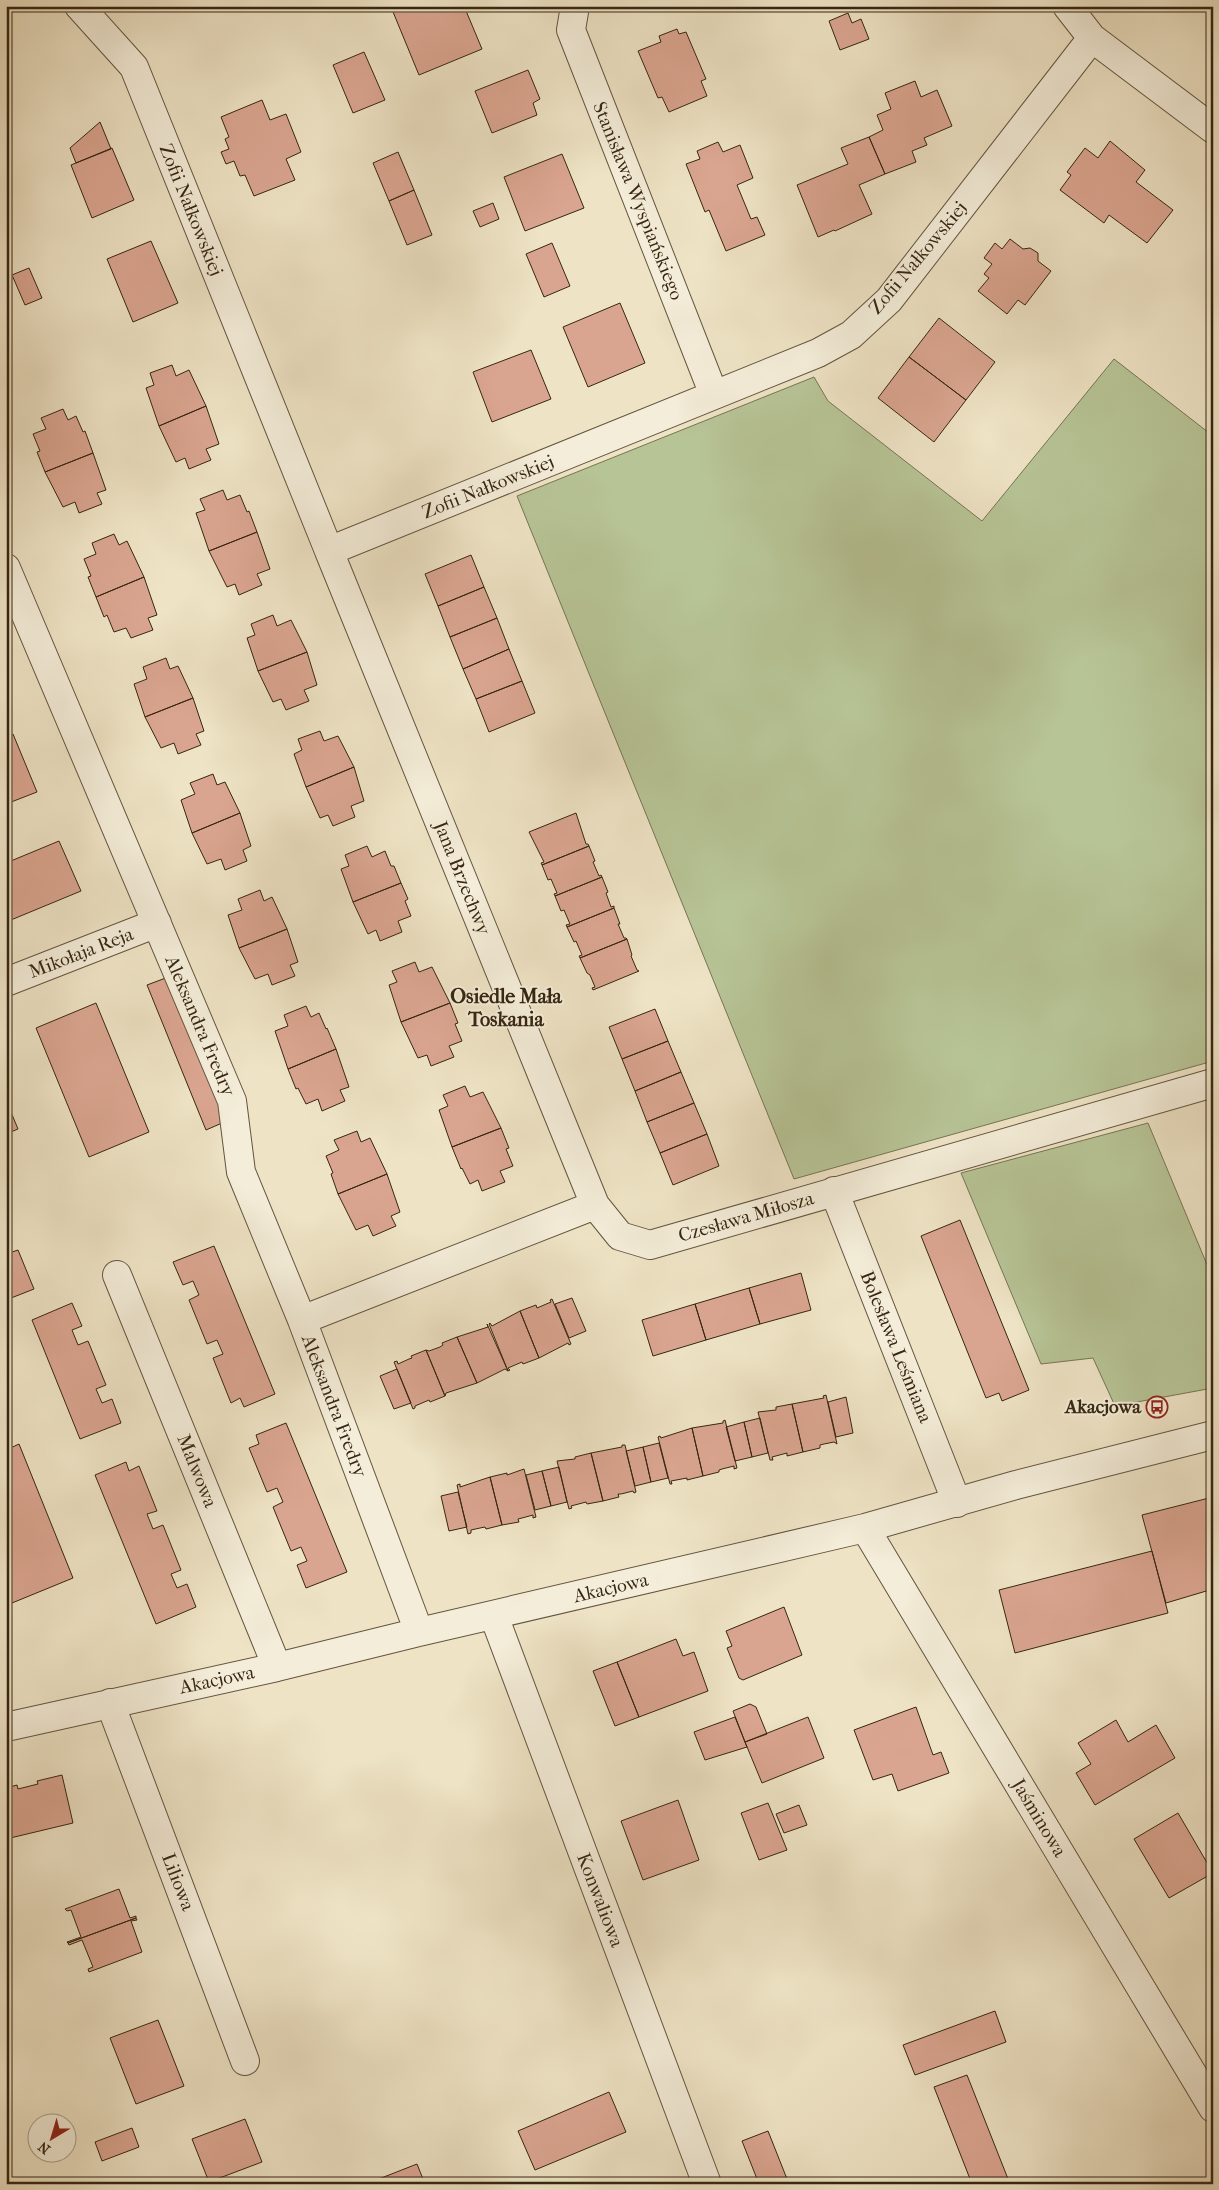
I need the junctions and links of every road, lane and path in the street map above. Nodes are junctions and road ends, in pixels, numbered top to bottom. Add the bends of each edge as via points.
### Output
1 (79, 6) edge
2 (576, 6) edge
3 (1067, 6) edge
4 (1092, 38) junction
5 (1213, 129) edge
6 (714, 395) junction
7 (329, 551) junction
8 (6, 568) edge
9 (156, 924) junction
10 (6, 982) edge
11 (1213, 1083) edge
12 (834, 1191) junction
13 (595, 1205) junction
14 (117, 1275) dead end
15 (302, 1320) junction
16 (1213, 1436) edge
17 (957, 1503) junction
18 (865, 1528) junction
19 (494, 1616) junction
20 (419, 1632) junction
21 (277, 1667) junction
22 (110, 1703) junction
23 (6, 1727) edge
24 (245, 2061) dead end
25 (1213, 2108) edge
26 (707, 2184) edge

1 - 7 street, Zofii Nałkowskiej via 134,67
2 - 6 street, Stanisława Wyspiańskiego via 571,30
3 - 4 street
4 - 5 street
4 - 6 street, Zofii Nałkowskiej via 889,300 851,334 818,353
6 - 7 street, Zofii Nałkowskiej
7 - 13 street, Jana Brzechwy
8 - 9 street, Aleksandra Fredry
9 - 10 street, Mikołaja Reja
9 - 15 street, Aleksandra Fredry via 232,1101 240,1172
11 - 12 street, Czesława Miłosza
12 - 13 street, Czesława Miłosza via 650,1245 620,1236
12 - 17 street, Bolesława Leśmiana
13 - 15 street
14 - 21 street, Malwowa
15 - 20 street, Aleksandra Fredry
16 - 17 street, Akacjowa
17 - 18 street, Akacjowa
18 - 19 street, Akacjowa
18 - 25 street, Jaśminowa
19 - 20 street, Akacjowa
19 - 26 street, Konwaliowa
20 - 21 street, Akacjowa
21 - 22 street, Akacjowa
22 - 23 street, Akacjowa
22 - 24 street, Liliowa

